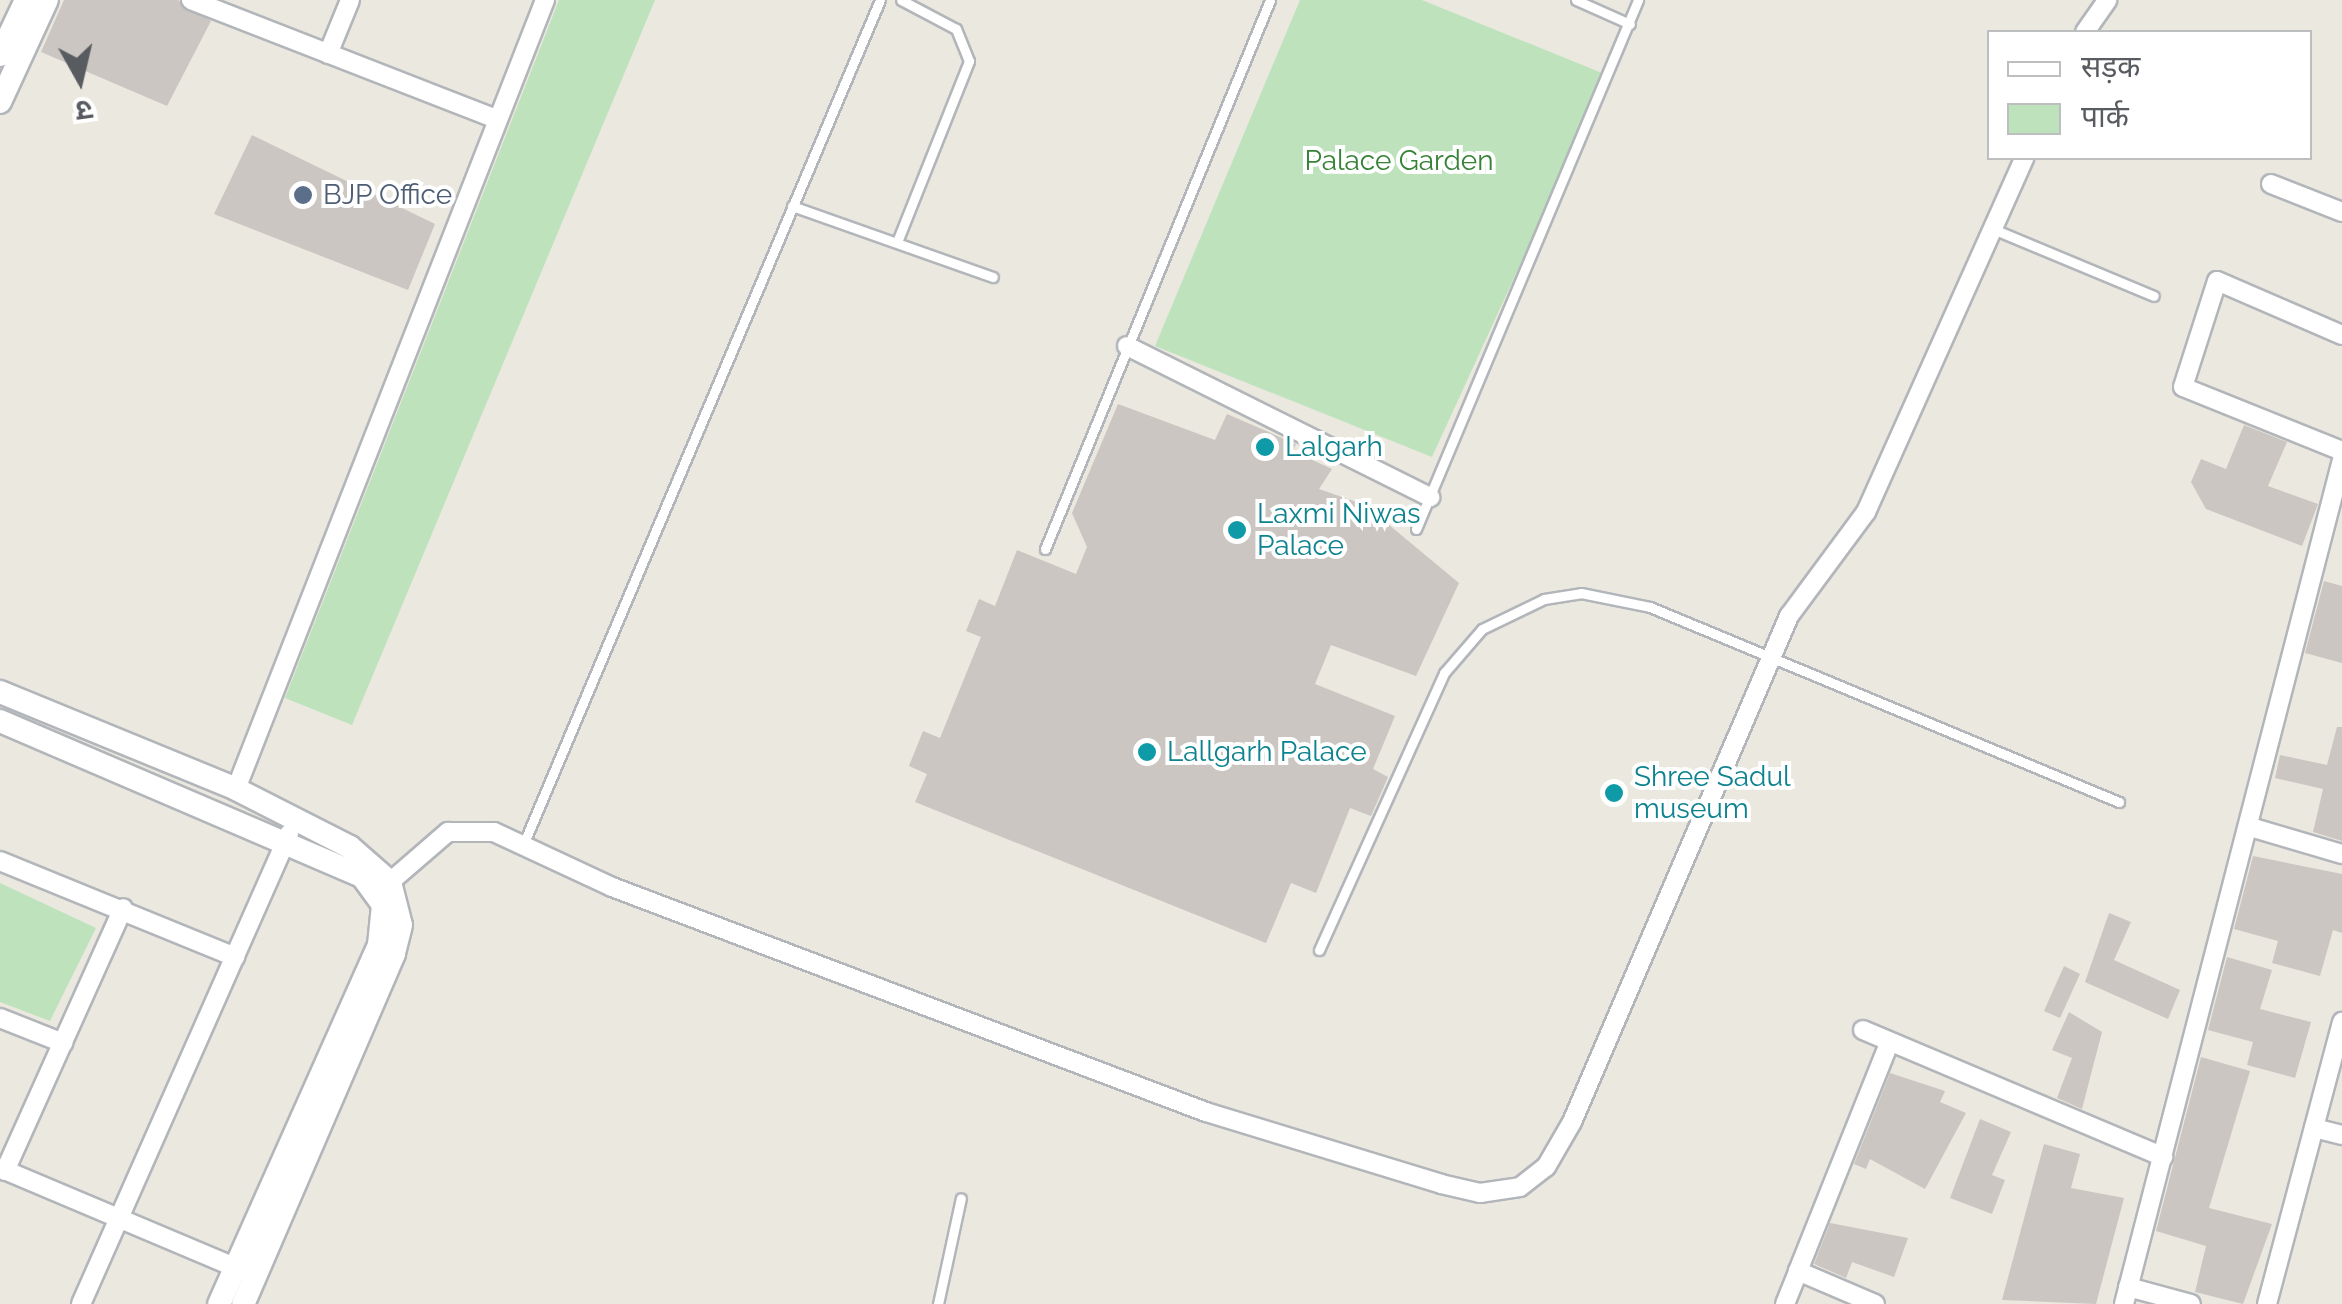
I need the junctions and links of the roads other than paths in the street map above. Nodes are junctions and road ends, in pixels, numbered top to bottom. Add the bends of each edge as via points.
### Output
1 (26, 0) edge
2 (48, 0) edge
3 (191, 0) edge
4 (350, 0) edge
5 (545, 0) edge
6 (880, 0) edge
7 (901, 0) edge
8 (1270, 0) edge
9 (1576, 0) edge
10 (1638, 0) edge
11 (2107, 0) edge
12 (1630, 24) junction
13 (2086, 30) edge
14 (328, 54) junction
15 (0, 56) edge
16 (0, 102) edge
17 (493, 118) junction
18 (2023, 160) edge
19 (2271, 184) dead end
20 (792, 206) junction
21 (2342, 212) edge
22 (1992, 229) junction
23 (897, 242) junction
24 (993, 277) dead end
25 (2154, 296) dead end
26 (2342, 335) edge
27 (1127, 346) junction
28 (2342, 451) edge
29 (2342, 460) edge
30 (1430, 497) junction
31 (1416, 529) dead end
32 (1045, 549) dead end
33 (1773, 655) junction
34 (0, 692) edge
35 (0, 721) edge
36 (236, 789) junction
37 (2119, 802) dead end
38 (2250, 827) junction
39 (291, 830) junction
40 (523, 845) junction
41 (2342, 854) edge
42 (0, 861) edge
43 (390, 882) junction
44 (123, 908) junction
45 (1320, 950) dead end
46 (235, 956) junction
47 (0, 1018) edge
48 (2342, 1022) edge
49 (1863, 1030) dead end
50 (62, 1043) junction
51 (1889, 1043) junction
52 (2314, 1128) junction
53 (2342, 1135) edge
54 (2163, 1157) junction
55 (3, 1169) edge
56 (961, 1198) dead end
57 (121, 1220) junction
58 (245, 1272) junction
59 (1798, 1272) junction
60 (2126, 1296) edge
61 (82, 1304) edge
62 (219, 1304) edge
63 (243, 1304) edge
64 (938, 1304) edge
65 (1785, 1304) edge
66 (1875, 1304) edge
67 (2191, 1304) edge
68 (2267, 1304) edge

1 - 15 street
2 - 16 street
3 - 14 street
4 - 14 street
5 - 17 street
6 - 20 lane
7 - 23 lane via 956,29 969,61
8 - 27 lane
9 - 12 lane
10 - 12 lane
11 - 13 street
12 - 30 lane
14 - 17 street
17 - 36 street via 418,335
18 - 22 street
19 - 21 street
20 - 23 lane
20 - 40 lane
22 - 25 lane
22 - 33 street via 1866,512 1805,586
23 - 24 lane
26 - 28 street via 2217,281 2183,388
27 - 30 street
27 - 32 lane
29 - 38 street
30 - 31 lane
33 - 37 lane
33 - 40 street via 1572,1122 1546,1167 1520,1188 1480,1193 1440,1184 1206,1112
33 - 45 lane via 1604,595 1544,599 1497,619 1444,673
34 - 36 street
35 - 39 street
36 - 39 street
38 - 41 street
38 - 54 street
39 - 43 street via 362,855
39 - 46 street
39 - 58 street via 362,876 385,922
40 - 43 street via 472,826 448,832
42 - 44 street
43 - 58 street via 401,925 394,954
44 - 46 street
44 - 50 street
46 - 57 street
47 - 50 street
48 - 52 street
49 - 51 street
50 - 55 street
51 - 54 street
51 - 59 street
52 - 53 street
52 - 68 street
54 - 60 street
55 - 57 street
56 - 64 lane
57 - 58 street
57 - 61 street
58 - 62 street
58 - 63 street
59 - 65 street
59 - 66 street
60 - 67 street

